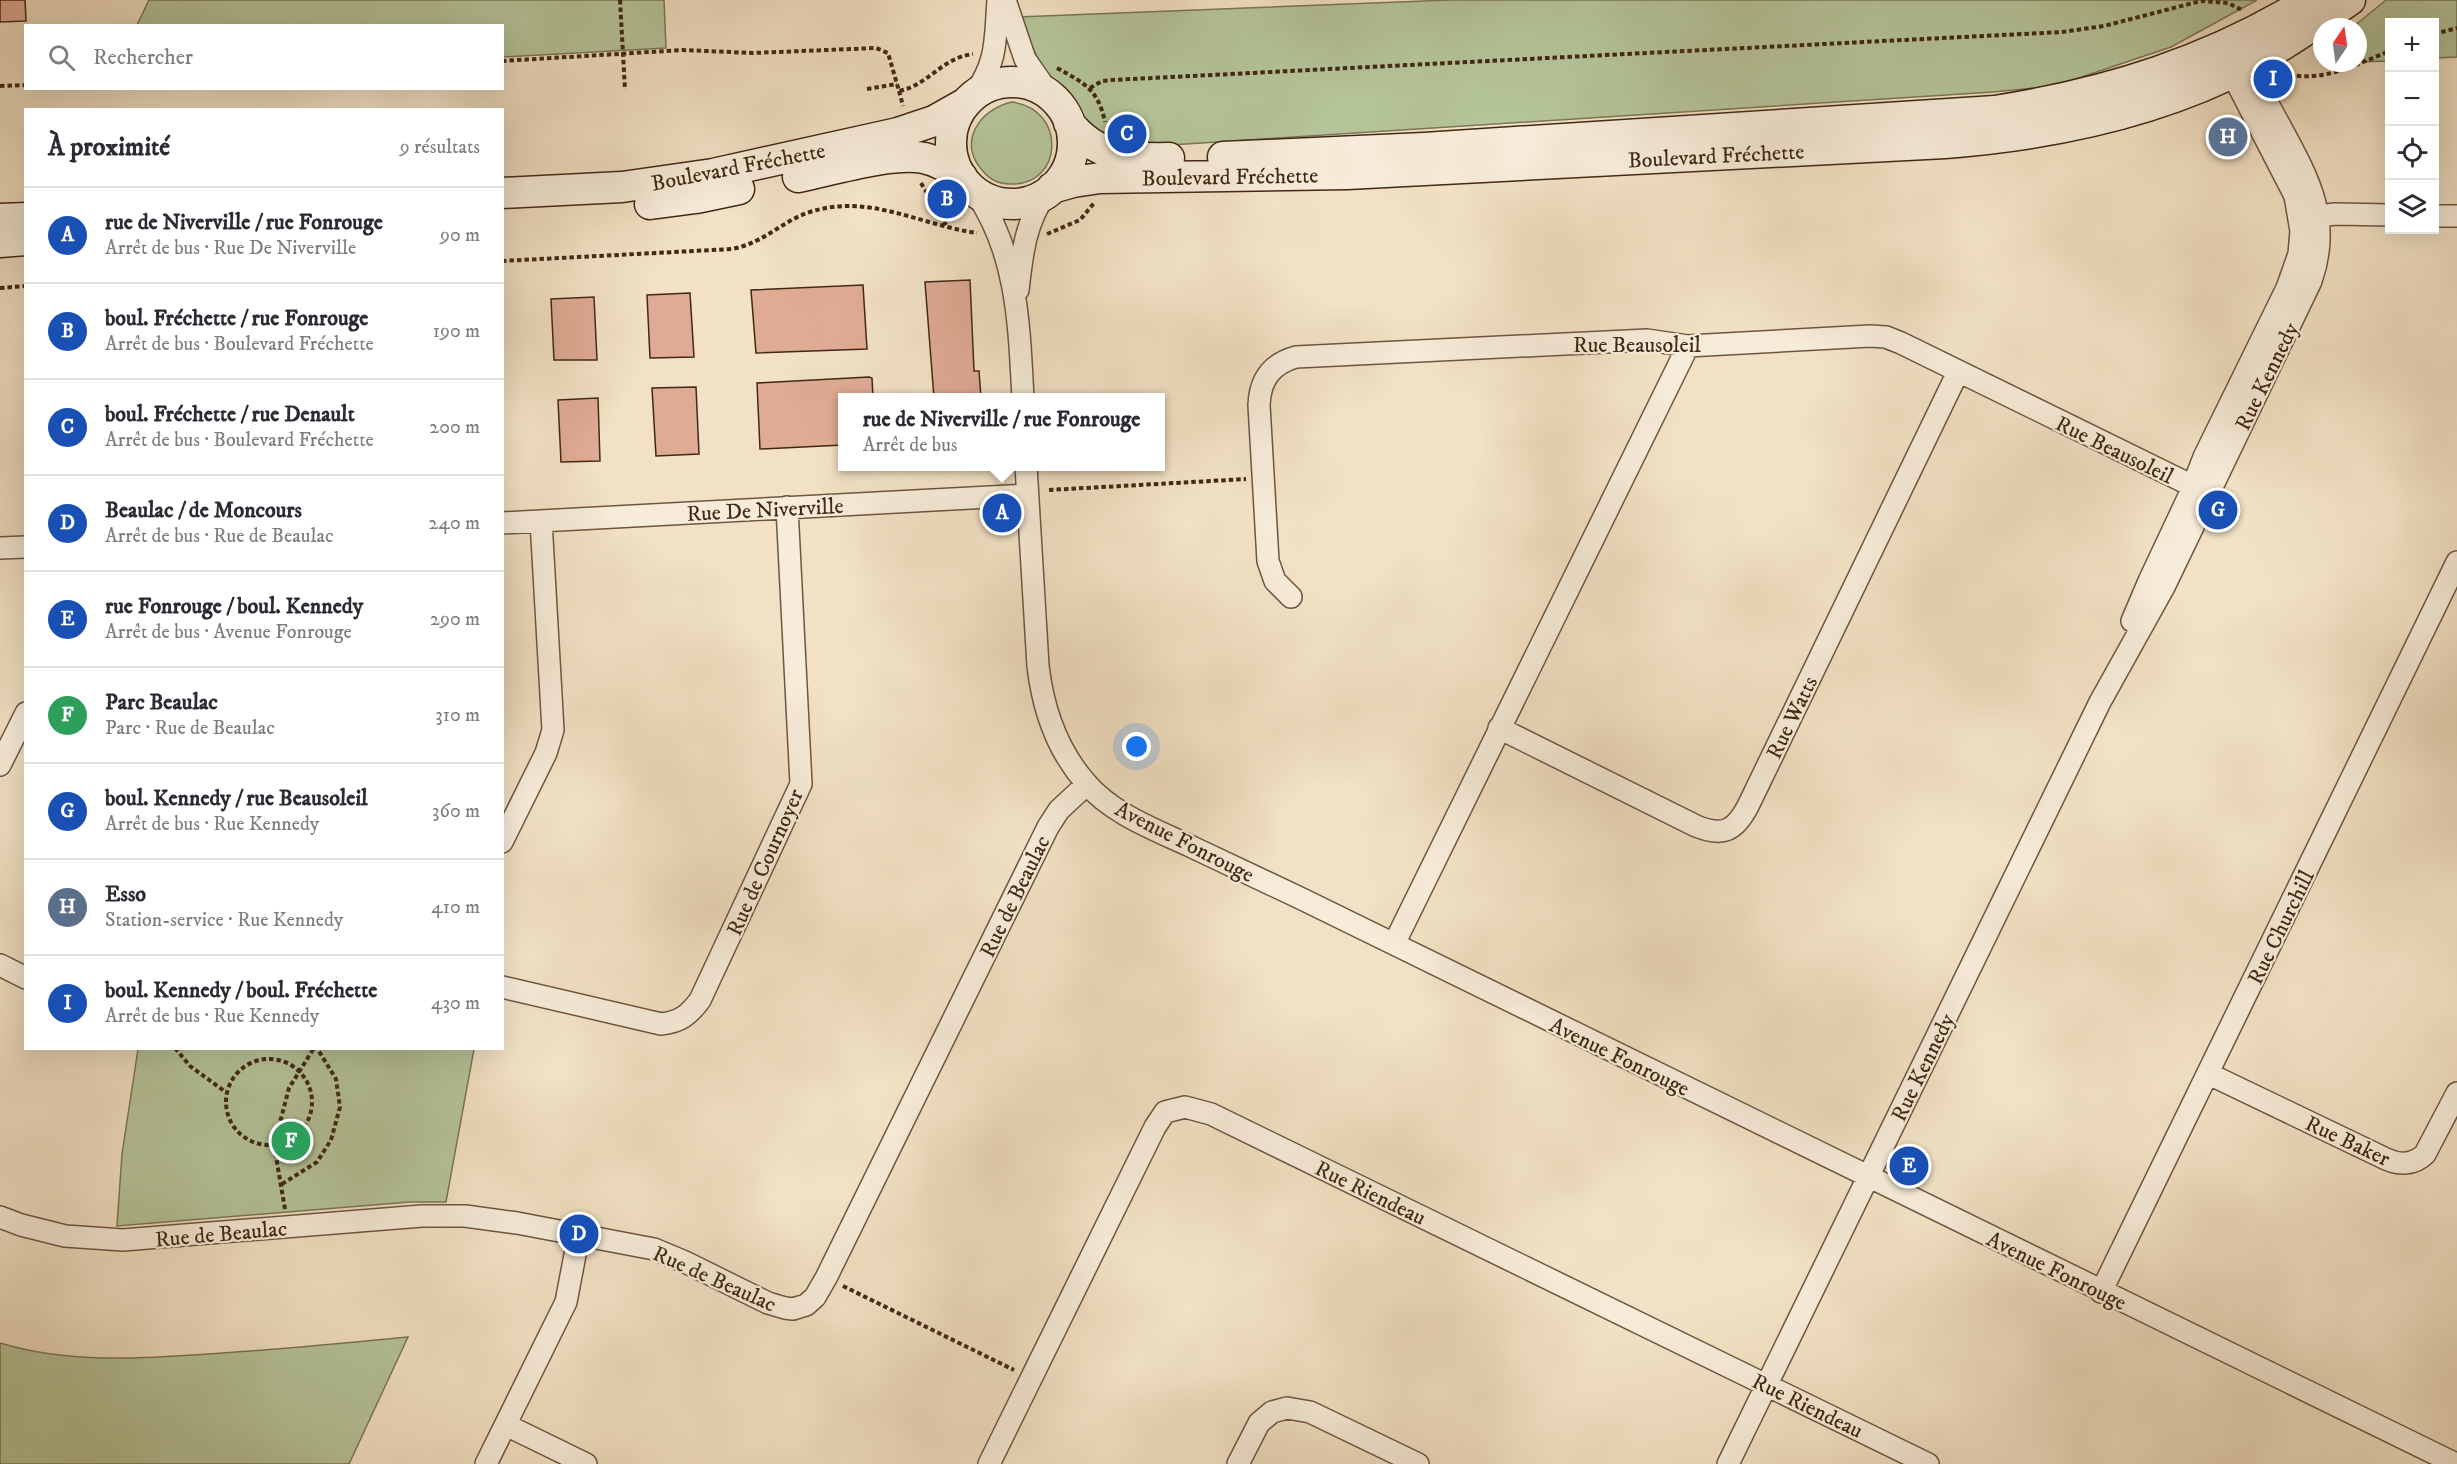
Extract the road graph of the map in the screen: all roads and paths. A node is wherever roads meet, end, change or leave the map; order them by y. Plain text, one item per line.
1 (620, 0) edge
2 (998, 0) edge
3 (1005, 0) edge
4 (2310, 0) edge
5 (2350, 0) edge
6 (2457, 28) edge
7 (2439, 33) edge
8 (2243, 52) junction
9 (2385, 53) edge
10 (623, 54) junction
11 (978, 54) dead end
12 (504, 61) edge
13 (1054, 66) dead end
14 (897, 84) junction
15 (24, 85) edge
16 (0, 86) edge
17 (1090, 88) junction
18 (867, 89) dead end
19 (625, 90) dead end
20 (1050, 95) junction
21 (969, 99) junction
22 (1069, 123) junction
23 (1105, 124) dead end
24 (919, 178) dead end
25 (969, 185) junction
26 (1049, 191) junction
27 (504, 193) edge
28 (1096, 200) dead end
29 (504, 214) edge
30 (2385, 215) edge
31 (2439, 216) edge
32 (2457, 216) edge
33 (2309, 217) junction
34 (24, 218) edge
35 (0, 219) edge
36 (947, 226) junction
37 (981, 234) dead end
38 (1042, 235) dead end
39 (24, 240) edge
40 (0, 242) edge
41 (504, 261) edge
42 (24, 286) edge
43 (0, 288) edge
44 (1017, 303) junction
45 (1688, 346) junction
46 (1958, 372) junction
47 (1023, 393) edge
48 (1026, 471) edge
49 (1248, 479) dead end
50 (1049, 490) dead end
51 (2201, 490) junction
52 (1027, 495) junction
53 (787, 507) junction
54 (541, 520) junction
55 (504, 523) edge
56 (24, 547) edge
57 (0, 548) edge
58 (2457, 562) edge
59 (1291, 597) dead end
60 (24, 717) edge
61 (1499, 728) junction
62 (0, 765) edge
63 (1087, 784) junction
64 (504, 838) edge
65 (1394, 944) junction
66 (0, 965) edge
67 (24, 977) edge
68 (504, 987) edge
69 (177, 1050) edge
70 (315, 1050) edge
71 (317, 1050) edge
72 (300, 1071) junction
73 (2209, 1074) junction
74 (227, 1093) junction
75 (2457, 1093) edge
76 (274, 1145) junction
77 (1869, 1178) junction
78 (282, 1184) junction
79 (0, 1217) edge
80 (287, 1227) junction
81 (579, 1234) junction
82 (826, 1278) junction
83 (2101, 1292) junction
84 (1031, 1378) junction
85 (1767, 1385) junction
86 (506, 1425) junction
87 (486, 1464) edge
88 (586, 1464) edge
89 (989, 1464) edge
90 (1238, 1464) edge
91 (1418, 1464) edge
92 (1728, 1464) edge
93 (1929, 1464) edge
94 (2456, 1464) edge

1 - 10 path
2 - 21 street
3 - 20 street
4 - 8 main road, Boulevard Fréchette
5 - 8 main road, Boulevard Fréchette
6 - 7 path
8 - 9 path
8 - 17 path
8 - 22 main road, Boulevard Fréchette
8 - 26 main road, Boulevard Fréchette
8 - 33 street, Rue Kennedy
10 - 12 path
10 - 14 path
10 - 19 path
11 - 14 path
13 - 17 path
14 - 18 path
15 - 16 path
17 - 23 path
20 - 21 main road
20 - 22 main road
21 - 25 main road
21 - 27 main road, Boulevard Fréchette
22 - 26 main road
24 - 36 path
25 - 26 main road
25 - 29 main road, Boulevard Fréchette
25 - 44 street
26 - 44 street
28 - 38 path
30 - 33 street
31 - 32 street
33 - 51 street, Rue Kennedy
34 - 35 main road
36 - 37 path
36 - 41 path
39 - 40 main road
42 - 43 path
44 - 47 street
45 - 46 street, Rue Beausoleil
45 - 59 street, Rue Beausoleil
45 - 61 street
46 - 51 street, Rue Beausoleil
46 - 61 street, Rue Watts
48 - 52 street, Avenue Fonrouge
49 - 50 path
51 - 77 street, Rue Kennedy
52 - 53 street, Rue De Niverville
52 - 63 street, Avenue Fonrouge
53 - 54 street, Rue De Niverville
53 - 68 street, Rue de Cournoyer
54 - 55 street, Rue De Niverville
54 - 64 street
56 - 57 street
58 - 73 street, Rue Churchill
60 - 62 street
61 - 65 street
63 - 65 street, Avenue Fonrouge
63 - 82 street, Rue de Beaulac
65 - 77 street, Avenue Fonrouge
66 - 67 street
69 - 74 path
70 - 72 path
71 - 78 path
72 - 74 path
72 - 76 path
72 - 76 path
73 - 75 street, Rue Baker
73 - 83 street, Rue Churchill
74 - 76 path
76 - 78 path
77 - 83 street, Avenue Fonrouge
77 - 85 street, Rue Kennedy
78 - 80 path
79 - 80 street, Rue de Beaulac
80 - 81 street, Rue de Beaulac
81 - 82 street, Rue de Beaulac
81 - 86 street
82 - 84 path
83 - 94 street, Avenue Fonrouge
84 - 85 street, Rue Riendeau
84 - 89 street, Rue Riendeau
85 - 92 street, Rue Kennedy
85 - 93 street, Rue Riendeau
86 - 87 street
86 - 88 street
90 - 91 street

